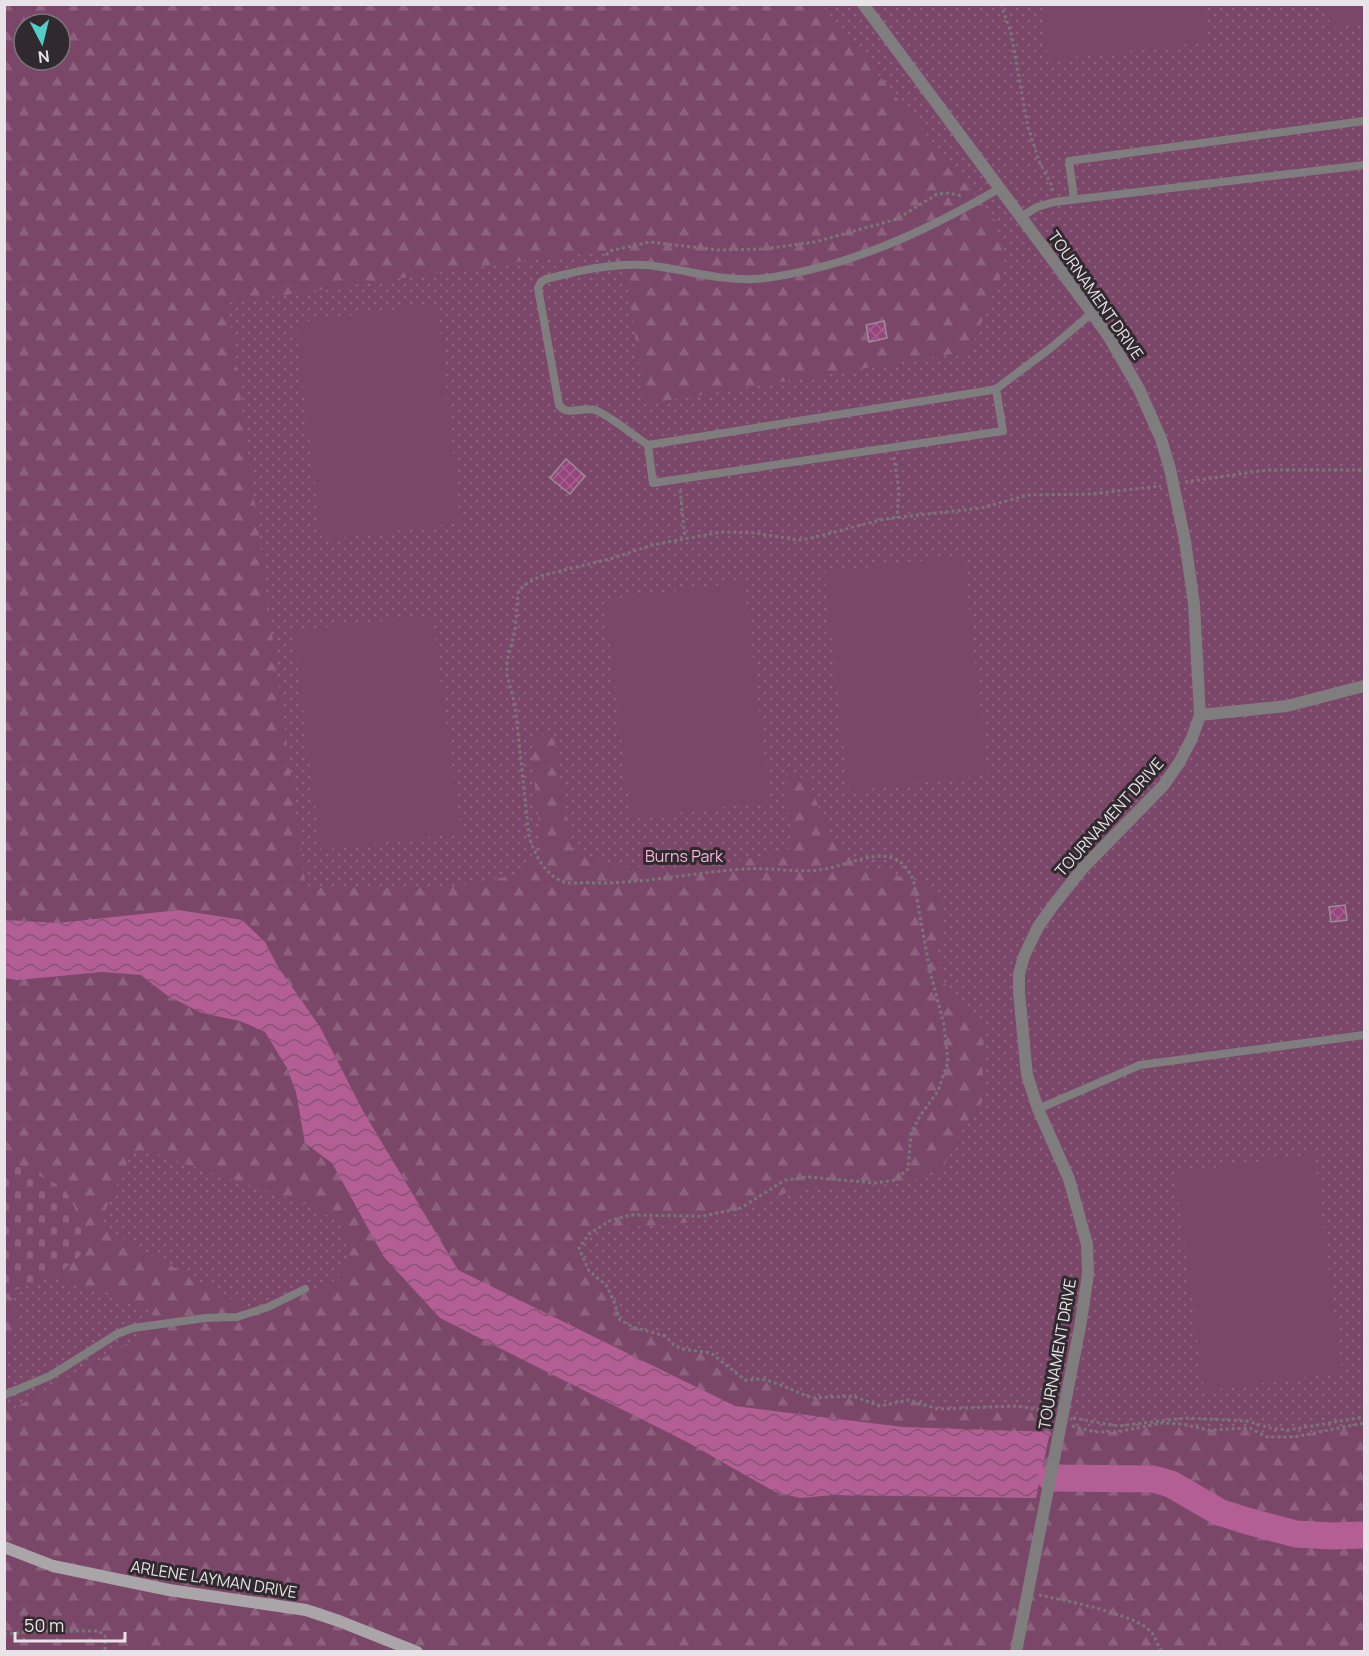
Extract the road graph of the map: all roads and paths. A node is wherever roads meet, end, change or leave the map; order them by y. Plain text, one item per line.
1 (862, 4) edge
2 (1001, 4) edge
3 (1365, 121) edge
4 (1365, 165) edge
5 (1000, 188) junction
6 (1074, 199) junction
7 (979, 200) junction
8 (1054, 202) junction
9 (1021, 217) junction
10 (590, 269) junction
11 (1092, 313) junction
12 (996, 389) junction
13 (648, 446) junction
14 (893, 447) junction
15 (1365, 470) edge
16 (679, 479) junction
17 (1173, 484) junction
18 (897, 518) junction
19 (685, 538) junction
20 (1365, 686) edge
21 (1200, 715) junction
22 (1365, 1035) edge
23 (1038, 1109) junction
24 (305, 1289) dead end
25 (4, 1395) edge
26 (1365, 1417) edge
27 (1062, 1423) junction
28 (1365, 1423) edge
29 (4, 1547) edge
30 (1028, 1594) junction
31 (4, 1634) edge
32 (105, 1652) edge
33 (417, 1652) edge
34 (1016, 1652) edge
35 (1162, 1652) edge

1 - 5 street, TOURNAMENT DRIVE
2 - 8 path
3 - 6 lane
4 - 6 lane
5 - 7 lane
5 - 9 street, TOURNAMENT DRIVE
6 - 8 lane
7 - 10 lane
7 - 10 path
8 - 9 lane
9 - 11 street, TOURNAMENT DRIVE
10 - 13 lane
11 - 12 lane
11 - 17 street, TOURNAMENT DRIVE
12 - 13 lane
12 - 14 lane
13 - 16 lane
14 - 16 lane
14 - 18 path
15 - 17 path
16 - 19 path
17 - 18 path
17 - 21 street, TOURNAMENT DRIVE
18 - 19 path
19 - 27 path
20 - 21 street
21 - 23 street, TOURNAMENT DRIVE
22 - 23 lane
23 - 27 street, TOURNAMENT DRIVE
24 - 25 lane
26 - 27 path
27 - 28 path
27 - 30 street, TOURNAMENT DRIVE
29 - 33 street, ARLENE LAYMAN DRIVE
30 - 34 street, TOURNAMENT DRIVE
30 - 35 path
31 - 32 path

